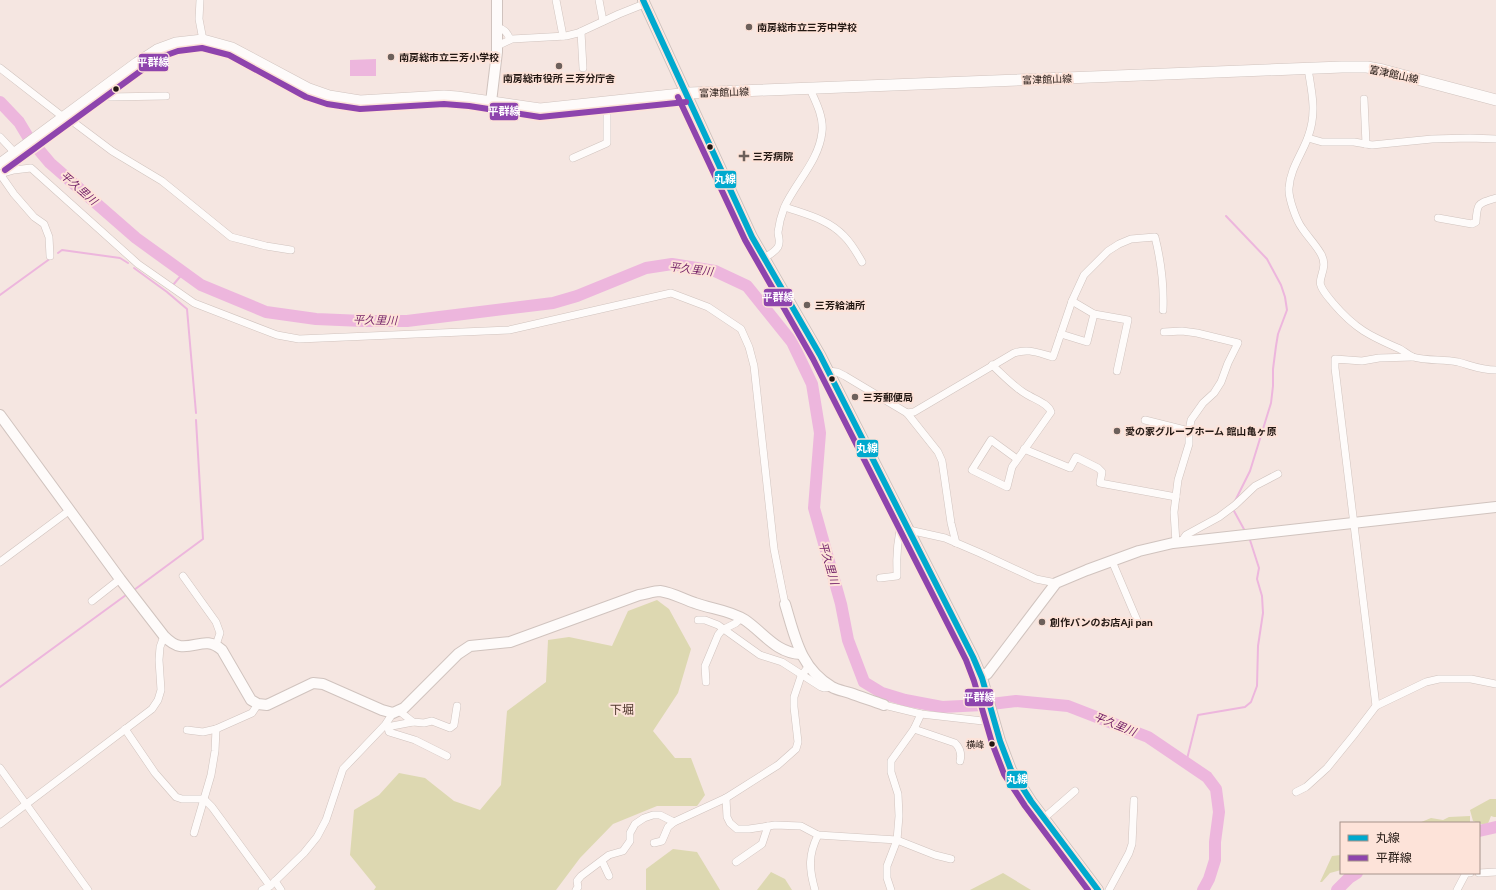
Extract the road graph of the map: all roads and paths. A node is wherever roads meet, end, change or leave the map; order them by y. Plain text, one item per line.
1 (200, 0) edge
2 (497, 0) edge
3 (556, 0) edge
4 (599, 0) edge
5 (643, 2) edge
6 (603, 22) junction
7 (497, 26) junction
8 (580, 32) junction
9 (563, 36) junction
10 (510, 39) junction
11 (203, 40) junction
12 (497, 46) junction
13 (0, 68) edge
14 (583, 68) dead end
15 (1308, 69) junction
16 (810, 89) junction
17 (95, 94) junction
18 (685, 94) junction
19 (166, 96) dead end
20 (1364, 99) dead end
21 (1496, 100) edge
22 (491, 102) junction
23 (605, 103) junction
24 (63, 117) junction
25 (0, 137) edge
26 (1308, 138) junction
27 (1496, 139) edge
28 (1366, 144) junction
29 (18, 152) junction
30 (573, 158) dead end
31 (0, 164) edge
32 (0, 174) edge
33 (1496, 198) edge
34 (784, 207) junction
35 (1438, 218) dead end
36 (291, 250) dead end
37 (50, 256) dead end
38 (764, 258) junction
39 (862, 262) dead end
40 (1072, 301) junction
41 (1163, 310) dead end
42 (1094, 314) junction
43 (1164, 332) dead end
44 (1060, 334) junction
45 (1412, 357) junction
46 (992, 365) junction
47 (1496, 370) edge
48 (827, 371) junction
49 (1117, 371) dead end
50 (907, 413) junction
51 (0, 415) edge
52 (1145, 420) dead end
53 (1189, 431) junction
54 (1024, 449) junction
55 (1017, 459) junction
56 (1278, 474) dead end
57 (1176, 497) junction
58 (1496, 507) edge
59 (70, 510) junction
60 (903, 519) junction
61 (1353, 524) junction
62 (909, 530) junction
63 (1179, 542) junction
64 (956, 543) junction
65 (0, 562) edge
66 (1112, 562) junction
67 (183, 576) dead end
68 (880, 578) dead end
69 (120, 579) junction
70 (1056, 583) junction
71 (92, 601) dead end
72 (785, 604) joint
73 (741, 618) junction
74 (698, 620) dead end
75 (1137, 620) dead end
76 (722, 630) junction
77 (164, 636) junction
78 (216, 645) junction
79 (801, 654) junction
80 (809, 666) junction
81 (802, 675) junction
82 (981, 676) junction
83 (706, 682) dead end
84 (1496, 684) edge
85 (833, 687) junction
86 (258, 704) junction
87 (884, 705) joint
88 (457, 706) dead end
89 (1376, 706) junction
90 (396, 711) junction
91 (921, 714) junction
92 (994, 721) junction
93 (413, 722) junction
94 (125, 729) junction
95 (216, 729) junction
96 (914, 729) junction
97 (187, 730) dead end
98 (447, 756) dead end
99 (960, 760) dead end
100 (0, 768) edge
101 (1075, 791) dead end
102 (1296, 792) dead end
103 (726, 798) junction
104 (204, 799) junction
105 (1134, 800) dead end
106 (27, 804) junction
107 (1044, 818) junction
108 (674, 822) junction
109 (0, 824) edge
110 (768, 826) junction
111 (194, 833) dead end
112 (818, 835) junction
113 (897, 840) junction
114 (654, 843) dead end
115 (950, 859) dead end
116 (602, 861) junction
117 (736, 862) dead end
118 (1496, 872) edge
119 (1480, 873) edge
120 (1465, 874) edge
121 (609, 876) dead end
122 (272, 883) junction
123 (88, 890) edge
124 (262, 890) edge
125 (281, 890) edge
126 (576, 890) edge
127 (815, 890) edge
128 (891, 890) edge
129 (1098, 890) edge
130 (1109, 890) edge
131 (1457, 890) edge

1 - 11 street
2 - 7 street
3 - 9 street
4 - 6 street
5 - 6 street
5 - 18 street
6 - 8 street
7 - 10 street
7 - 12 street
8 - 9 street
8 - 14 street
9 - 10 street
10 - 12 street
11 - 17 main road, 富津館山線
11 - 22 main road, 富津館山線
12 - 22 street
13 - 24 street
15 - 16 main road, 富津館山線
15 - 21 main road, 富津館山線
15 - 26 street
16 - 18 main road, 富津館山線
16 - 34 street
17 - 19 street
17 - 24 main road, 富津館山線
18 - 23 main road, 富津館山線
18 - 38 street
20 - 28 street
22 - 23 main road, 富津館山線
23 - 30 street
24 - 29 main road, 富津館山線
24 - 36 street
25 - 29 street
26 - 28 street
26 - 45 street
27 - 28 street
29 - 31 main road, 富津館山線
32 - 37 street
32 - 72 street
33 - 35 street
34 - 38 street
34 - 39 street
38 - 48 street
40 - 41 street
40 - 42 street
40 - 44 street
42 - 44 street
42 - 49 street
43 - 53 street
44 - 46 street
45 - 47 street
45 - 61 street
46 - 50 street
46 - 54 street
48 - 50 street
48 - 60 street
50 - 64 street
51 - 59 street
52 - 53 street
53 - 57 street
54 - 55 street
54 - 57 street
55 - 55 street
56 - 63 street
57 - 63 street
58 - 61 street
59 - 65 street
59 - 69 street
60 - 62 street
60 - 68 street
61 - 63 street
61 - 89 street
62 - 64 street
62 - 82 street
63 - 66 street
64 - 70 street
66 - 70 street
66 - 75 street
67 - 78 street
69 - 71 street
69 - 77 street
70 - 82 street
72 - 79 street
73 - 76 street
73 - 79 street
73 - 90 street
74 - 76 street
76 - 81 street
76 - 83 street
77 - 78 street
77 - 94 street
78 - 86 street
79 - 80 street
80 - 81 street
80 - 85 street
81 - 85 street
81 - 103 street
82 - 92 street
84 - 89 street
85 - 87 street
86 - 90 street
86 - 95 street
87 - 91 street
88 - 93 street
89 - 102 street
90 - 93 street
90 - 122 street
91 - 92 street
91 - 96 street
92 - 107 street
93 - 98 street
94 - 104 street
94 - 106 street
95 - 97 street
95 - 104 street
96 - 99 street
96 - 113 street
100 - 106 street
101 - 107 street
103 - 108 street
103 - 110 street
104 - 111 street
104 - 122 street
105 - 130 street
106 - 109 street
106 - 123 street
107 - 129 street
108 - 114 street
108 - 116 street
110 - 112 street
110 - 117 street
112 - 113 street
112 - 127 street
113 - 115 street
113 - 128 street
116 - 121 street
116 - 126 street
118 - 119 street
120 - 131 street
122 - 124 street
122 - 125 street

